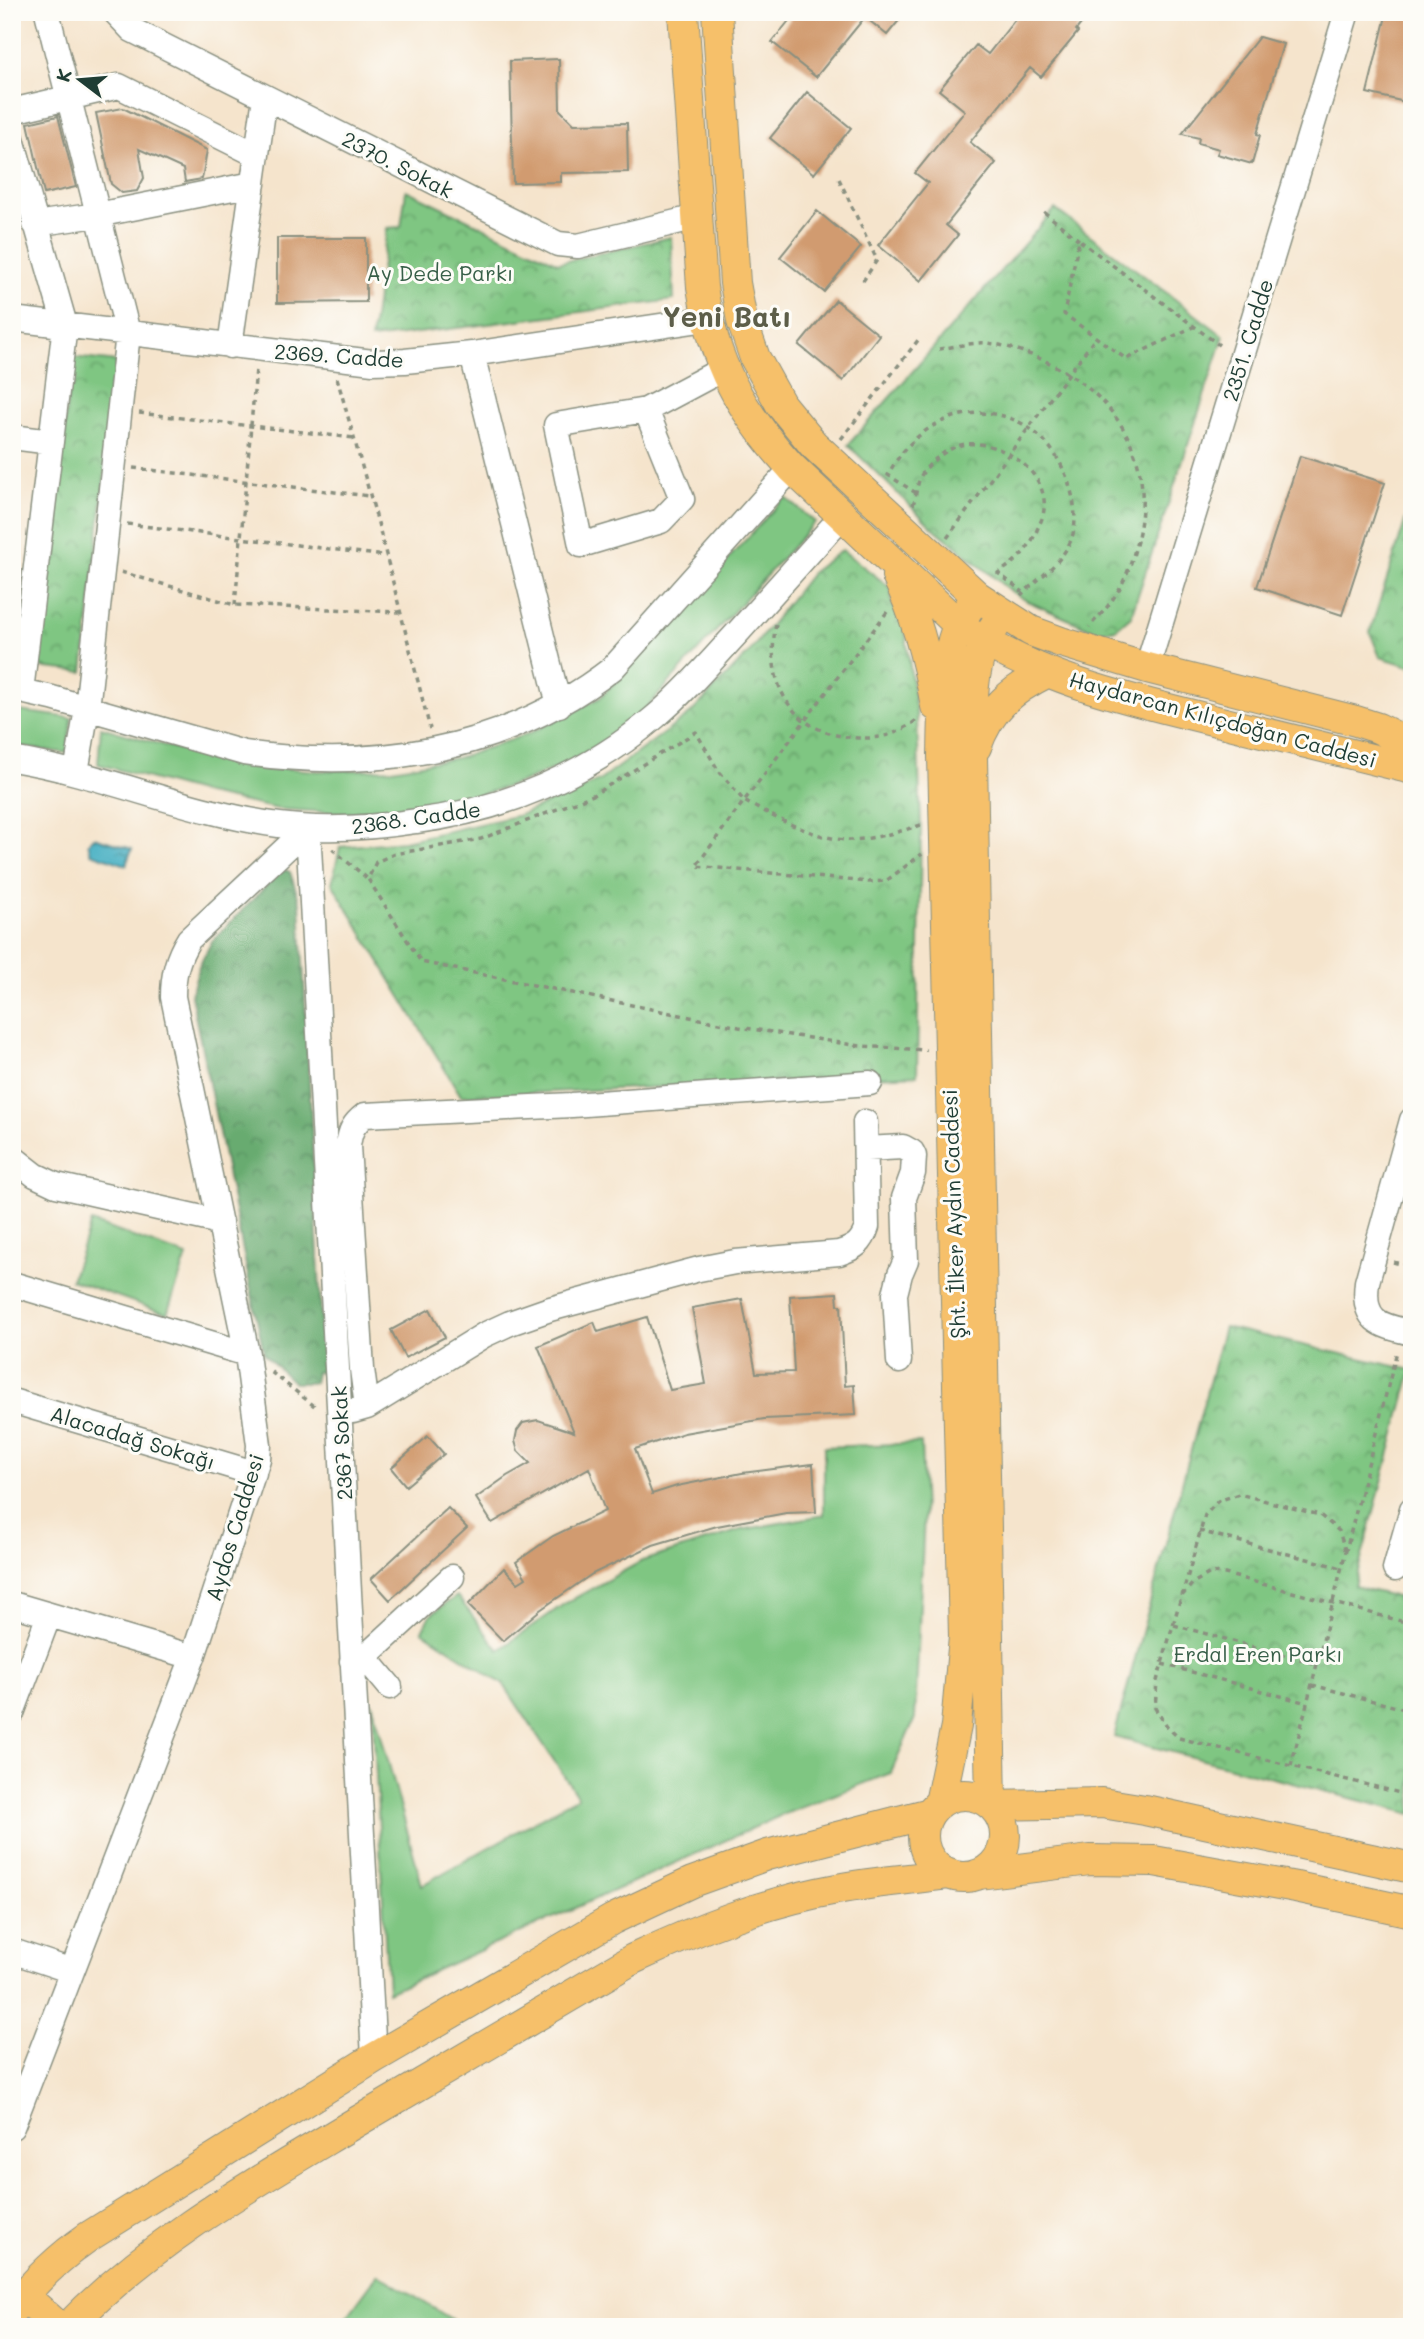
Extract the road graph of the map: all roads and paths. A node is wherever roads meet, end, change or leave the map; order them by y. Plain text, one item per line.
1 (47, 12) edge
2 (115, 12) edge
3 (683, 12) edge
4 (716, 12) edge
5 (1347, 12) edge
6 (265, 97) junction
7 (68, 98) junction
8 (12, 111) edge
9 (12, 139) edge
10 (257, 155) junction
11 (839, 179) dead end
12 (253, 184) junction
13 (1044, 212) dead end
14 (97, 215) junction
15 (697, 217) junction
16 (35, 224) junction
17 (1079, 240) junction
18 (863, 281) dead end
19 (12, 319) edge
20 (707, 319) junction
21 (65, 325) junction
22 (1195, 327) junction
23 (128, 333) junction
24 (1096, 337) junction
25 (919, 339) dead end
26 (1220, 345) dead end
27 (230, 346) junction
28 (257, 349) junction
29 (939, 349) dead end
30 (472, 354) junction
31 (331, 358) junction
32 (723, 369) junction
33 (1069, 374) junction
34 (646, 410) junction
35 (119, 411) junction
36 (251, 426) junction
37 (1029, 428) junction
38 (12, 437) edge
39 (354, 438) junction
40 (51, 442) junction
41 (1009, 454) junction
42 (827, 457) junction
43 (114, 466) junction
44 (792, 468) junction
45 (246, 482) junction
46 (916, 493) junction
47 (370, 496) junction
48 (913, 505) dead end
49 (842, 516) junction
50 (108, 522) junction
51 (241, 538) junction
52 (942, 545) dead end
53 (386, 556) junction
54 (889, 560) junction
55 (103, 567) junction
56 (23, 572) edge
57 (1024, 592) junction
58 (977, 596) junction
59 (235, 605) junction
60 (892, 605) dead end
61 (1011, 606) junction
62 (400, 612) junction
63 (776, 622) dead end
64 (958, 625) junction
65 (1088, 628) dead end
66 (985, 643) junction
67 (1147, 668) junction
68 (1048, 672) junction
69 (17, 680) edge
70 (1138, 702) junction
71 (559, 705) junction
72 (88, 709) junction
73 (922, 715) dead end
74 (805, 721) junction
75 (1411, 749) edge
76 (435, 751) junction
77 (943, 756) junction
78 (972, 757) junction
79 (12, 759) edge
80 (76, 772) junction
81 (744, 801) junction
82 (926, 824) dead end
83 (307, 828) junction
84 (926, 851) dead end
85 (368, 879) junction
86 (926, 1049) dead end
87 (870, 1083) dead end
88 (1412, 1120) edge
89 (865, 1122) dead end
90 (866, 1149) junction
91 (12, 1157) edge
92 (219, 1222) junction
93 (12, 1284) edge
94 (1407, 1332) edge
95 (247, 1354) junction
96 (971, 1354) junction
97 (899, 1361) dead end
98 (12, 1401) edge
99 (367, 1407) junction
100 (339, 1420) junction
101 (254, 1473) junction
102 (1412, 1509) edge
103 (1199, 1531) junction
104 (1345, 1552) junction
105 (1342, 1568) junction
106 (1395, 1569) dead end
107 (452, 1577) dead end
108 (1181, 1597) junction
109 (1332, 1603) junction
110 (12, 1604) edge
111 (49, 1615) junction
112 (1412, 1624) edge
113 (1173, 1625) junction
114 (193, 1657) junction
115 (359, 1659) junction
116 (1162, 1664) junction
117 (1317, 1664) junction
118 (1311, 1685) junction
119 (390, 1687) dead end
120 (1307, 1703) junction
121 (1412, 1711) edge
122 (12, 1713) edge
123 (1291, 1766) junction
124 (1412, 1796) edge
125 (991, 1805) junction
126 (935, 1808) junction
127 (1412, 1868) edge
128 (949, 1874) junction
129 (979, 1874) junction
130 (1412, 1912) edge
131 (12, 1951) edge
132 (72, 1971) junction
133 (373, 2058) junction
134 (12, 2127) edge
135 (16, 2299) edge
136 (59, 2327) edge
137 (68, 2327) edge

1 - 7 street
2 - 6 street, 2370. Sokak
3 - 15 main road, Haydarcan Kılıçdoğan Caddesi
4 - 42 main road, Haydarcan Kılıçdoğan Caddesi
5 - 67 street, 2351. Cadde
6 - 10 street
6 - 15 street, 2370. Sokak
7 - 8 street
7 - 10 street
7 - 14 street
9 - 16 street
10 - 12 street
11 - 18 path
12 - 14 street
12 - 27 street
13 - 17 path
14 - 16 street
14 - 23 street
15 - 20 main road, Haydarcan Kılıçdoğan Caddesi
16 - 21 street
17 - 22 path
17 - 24 path
19 - 21 street, 2369. Cadde
20 - 30 street, 2369. Cadde
20 - 32 main road, Haydarcan Kılıçdoğan Caddesi
21 - 23 street, 2369. Cadde
21 - 40 street
22 - 24 path
22 - 26 path
23 - 27 street, 2369. Cadde
23 - 35 street
24 - 33 path
25 - 42 path
27 - 28 street, 2369. Cadde
28 - 31 street, 2369. Cadde
28 - 36 path
29 - 33 path
30 - 31 street, 2369. Cadde
30 - 71 street
31 - 39 path
32 - 34 street
32 - 44 main road, Haydarcan Kılıçdoğan Caddesi
33 - 37 path
33 - 65 path
34 - 34 street
35 - 36 path
35 - 43 street
36 - 39 path
36 - 45 path
37 - 41 path
37 - 46 path
37 - 57 path
38 - 40 street
39 - 47 path
40 - 56 street
41 - 46 path
41 - 52 path
41 - 57 path
42 - 58 main road, Haydarcan Kılıçdoğan Caddesi
43 - 45 path
43 - 50 street
44 - 49 main road, Haydarcan Kılıçdoğan Caddesi
44 - 71 street
45 - 47 path
45 - 51 path
46 - 48 path
47 - 53 path
49 - 54 main road, Haydarcan Kılıçdoğan Caddesi
49 - 83 street, 2368. Cadde
50 - 51 path
50 - 55 street
51 - 53 path
51 - 59 path
53 - 62 path
54 - 64 main road, Haydarcan Kılıçdoğan Caddesi
54 - 77 main road
55 - 59 path
55 - 72 street
56 - 69 street
57 - 61 path
58 - 61 main road, Haydarcan Kılıçdoğan Caddesi
58 - 64 main road
59 - 62 path
60 - 74 path
61 - 66 main road, Şht. İlker Aydın Caddesi
61 - 67 main road, Haydarcan Kılıçdoğan Caddesi
62 - 76 path
63 - 74 path
64 - 66 main road, Haydarcan Kılıçdoğan Caddesi
64 - 77 main road, Şht. İlker Aydın Caddesi
66 - 68 main road, Haydarcan Kılıçdoğan Caddesi
66 - 78 main road, Şht. İlker Aydın Caddesi
67 - 70 main road
67 - 75 main road, Haydarcan Kılıçdoğan Caddesi
68 - 70 main road, Haydarcan Kılıçdoğan Caddesi
68 - 78 main road
69 - 72 street
70 - 75 main road, Haydarcan Kılıçdoğan Caddesi
71 - 76 street
72 - 76 street
72 - 80 street
73 - 74 path
74 - 81 path
77 - 96 main road, Şht. İlker Aydın Caddesi
78 - 96 main road, Şht. İlker Aydın Caddesi
79 - 80 street, 2368. Cadde
80 - 83 street, 2368. Cadde
81 - 82 path
81 - 84 path
81 - 85 path
83 - 85 path
83 - 92 street, Aydos Caddesi
83 - 100 street, 2367 Sokak
85 - 86 path
87 - 99 street
88 - 94 street
89 - 90 street
90 - 97 street
90 - 99 street
91 - 92 street
92 - 95 street, Aydos Caddesi
93 - 95 street
94 - 104 path
95 - 100 path
95 - 101 street, Aydos Caddesi
96 - 125 main road, Şht. İlker Aydın Caddesi
96 - 126 main road, Şht. İlker Aydın Caddesi
98 - 101 street, Alacadağ Sokağı
99 - 100 street
100 - 115 street, 2367 Sokak
101 - 114 street, Aydos Caddesi
102 - 106 street
103 - 104 path
103 - 105 path
103 - 108 path
104 - 105 path
105 - 109 path
107 - 115 street
108 - 109 path
108 - 113 path
109 - 112 path
109 - 117 path
110 - 111 street
111 - 114 street
111 - 122 street
113 - 116 path
113 - 117 path
114 - 132 street, Aydos Caddesi
115 - 119 street
115 - 133 street, 2367 Sokak
116 - 120 path
116 - 123 path
117 - 118 path
118 - 120 path
118 - 121 path
120 - 123 path
123 - 124 path
125 - 126 main road
125 - 127 main road
125 - 129 main road
126 - 128 main road
126 - 133 main road
128 - 129 main road
128 - 137 main road
129 - 130 main road
131 - 132 street
132 - 134 street, Aydos Caddesi
133 - 135 main road
135 - 136 main road

